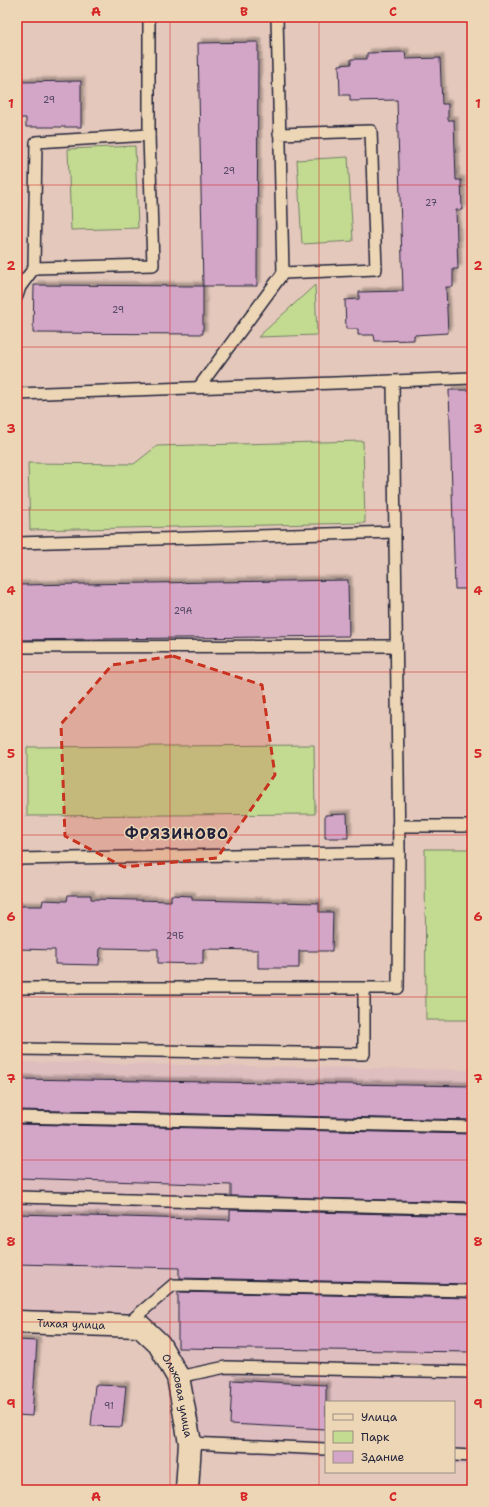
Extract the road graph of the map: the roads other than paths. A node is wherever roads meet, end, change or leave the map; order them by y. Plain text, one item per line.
1 (149, 17) edge
2 (277, 17) edge
3 (279, 134) junction
4 (149, 135) junction
5 (34, 268) junction
6 (283, 273) junction
7 (17, 296) edge
8 (472, 378) edge
9 (393, 381) junction
10 (199, 387) junction
11 (17, 394) edge
12 (395, 532) junction
13 (17, 543) edge
14 (395, 646) junction
15 (17, 647) edge
16 (398, 826) junction
17 (472, 826) edge
18 (399, 852) junction
19 (17, 859) edge
20 (17, 988) edge
21 (364, 989) junction
22 (17, 1049) edge
23 (17, 1117) edge
24 (472, 1127) edge
25 (17, 1197) edge
26 (472, 1209) edge
27 (472, 1291) edge
28 (17, 1322) edge
29 (126, 1326) junction
30 (472, 1372) edge
31 (178, 1377) junction
32 (190, 1443) junction
33 (325, 1449) edge
34 (455, 1455) edge
35 (472, 1456) edge
36 (187, 1490) edge

1 - 4 lane
2 - 3 lane
3 - 6 lane
3 - 6 lane
4 - 5 lane
4 - 5 lane
5 - 7 lane
6 - 10 lane
8 - 9 lane
9 - 10 lane
9 - 12 lane
10 - 11 lane
12 - 13 lane
12 - 14 lane
14 - 15 lane
14 - 16 lane
16 - 17 lane
16 - 18 lane
18 - 19 lane
18 - 21 lane
20 - 21 lane
21 - 22 lane
23 - 24 lane
25 - 26 lane
27 - 29 lane
28 - 29 street, Тихая улица
29 - 31 street, Ольховая улица
30 - 31 lane
31 - 32 street, Ольховая улица
32 - 33 lane
32 - 36 street, Ольховая улица
34 - 35 lane

